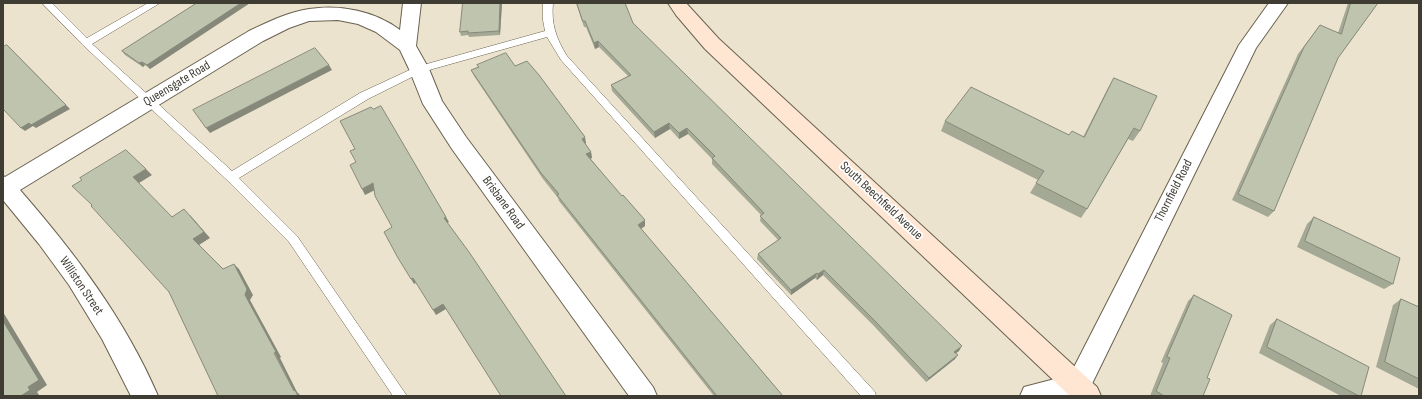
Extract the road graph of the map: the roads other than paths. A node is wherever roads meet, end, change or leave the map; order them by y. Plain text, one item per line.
1 (46, 3) edge
2 (155, 3) edge
3 (325, 3) edge
4 (412, 3) edge
5 (548, 3) edge
6 (1279, 3) edge
7 (681, 6) edge
8 (309, 15) junction
9 (362, 18) joint
10 (549, 33) junction
11 (86, 42) junction
12 (407, 46) junction
13 (419, 69) junction
14 (150, 101) junction
15 (231, 177) junction
16 (4, 187) edge
17 (1080, 392) edge
18 (145, 396) edge
19 (401, 396) edge
20 (644, 396) edge
21 (870, 396) edge
22 (1033, 396) edge

1 - 11 lane
2 - 11 lane
3 - 8 street
4 - 12 street
5 - 10 lane
6 - 17 street, Thornfield Road
7 - 17 street, South Beechfield Avenue
8 - 9 street, Queensgate Road
8 - 14 street, Queensgate Road
9 - 12 street, Brisbane Road
10 - 13 lane
10 - 21 lane
11 - 14 lane
12 - 13 street, Brisbane Road
13 - 15 lane
13 - 20 street, Brisbane Road
14 - 15 lane
14 - 16 street, Queensgate Road
15 - 19 lane
16 - 18 street, Williston Street
17 - 22 street

